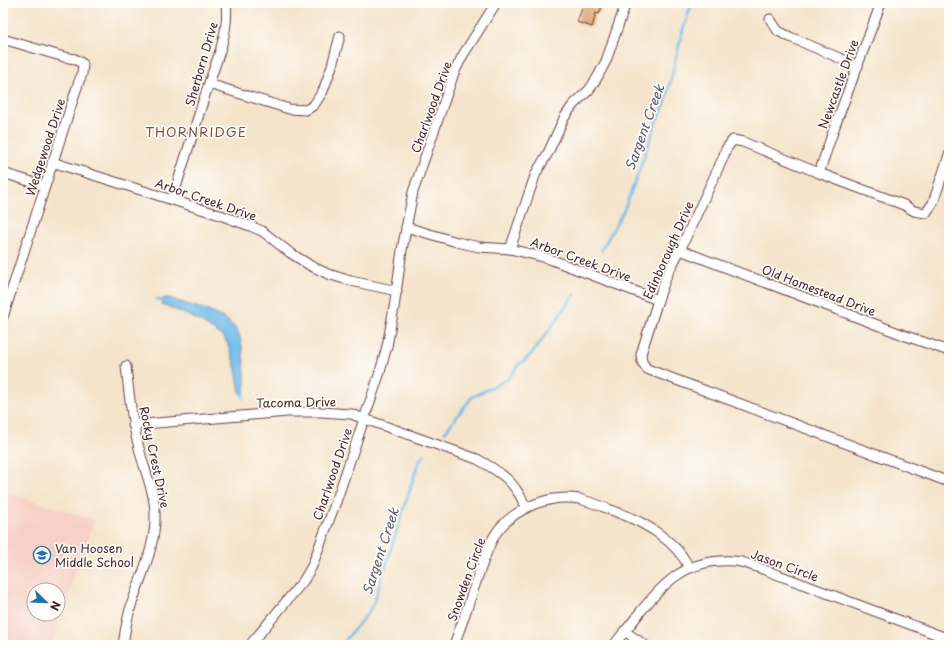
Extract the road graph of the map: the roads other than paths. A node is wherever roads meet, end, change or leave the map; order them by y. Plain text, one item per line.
1 (226, 3) edge
2 (496, 3) edge
3 (626, 3) edge
4 (881, 3) edge
5 (770, 19) dead end
6 (340, 36) dead end
7 (3, 39) edge
8 (858, 66) junction
9 (209, 84) junction
10 (949, 155) edge
11 (52, 162) junction
12 (819, 173) junction
13 (3, 174) edge
14 (45, 186) junction
15 (172, 200) junction
16 (406, 227) junction
17 (510, 249) junction
18 (680, 250) junction
19 (397, 291) junction
20 (658, 300) junction
21 (3, 315) edge
22 (949, 351) edge
23 (126, 366) dead end
24 (364, 418) junction
25 (133, 425) junction
26 (949, 482) edge
27 (526, 508) junction
28 (689, 568) junction
29 (624, 631) junction
30 (949, 639) edge
31 (124, 645) edge
32 (250, 645) edge
33 (454, 645) edge
34 (614, 645) edge
35 (645, 645) edge

1 - 9 street, Sherborn Drive
2 - 16 street, Charlwood Drive
3 - 17 street
4 - 8 street, Newcastle Drive
5 - 8 street
6 - 9 street
7 - 11 street, Wedgewood Drive
8 - 12 street, Newcastle Drive
9 - 15 street, Sherborn Drive
10 - 12 street, Edinborough Drive
11 - 14 street, Wedgewood Drive
11 - 15 street, Arbor Creek Drive
12 - 18 street, Edinborough Drive
13 - 14 street
14 - 21 street, Wedgewood Drive
15 - 19 street, Arbor Creek Drive
16 - 17 street, Arbor Creek Drive
16 - 19 street
17 - 20 street, Arbor Creek Drive
18 - 20 street, Edinborough Drive
18 - 22 street, Old Homestead Drive
19 - 24 street, Charlwood Drive
20 - 26 street, Edinborough Drive
23 - 25 street, Rocky Crest Drive
24 - 25 street, Tacoma Drive
24 - 27 street, Tacoma Drive
24 - 32 street, Charlwood Drive
25 - 31 street, Rocky Crest Drive
27 - 28 street, Snowden Circle
27 - 33 street, Snowden Circle
28 - 29 street, Jason Circle
28 - 30 street, Jason Circle
29 - 34 street, Jason Circle
29 - 35 street

